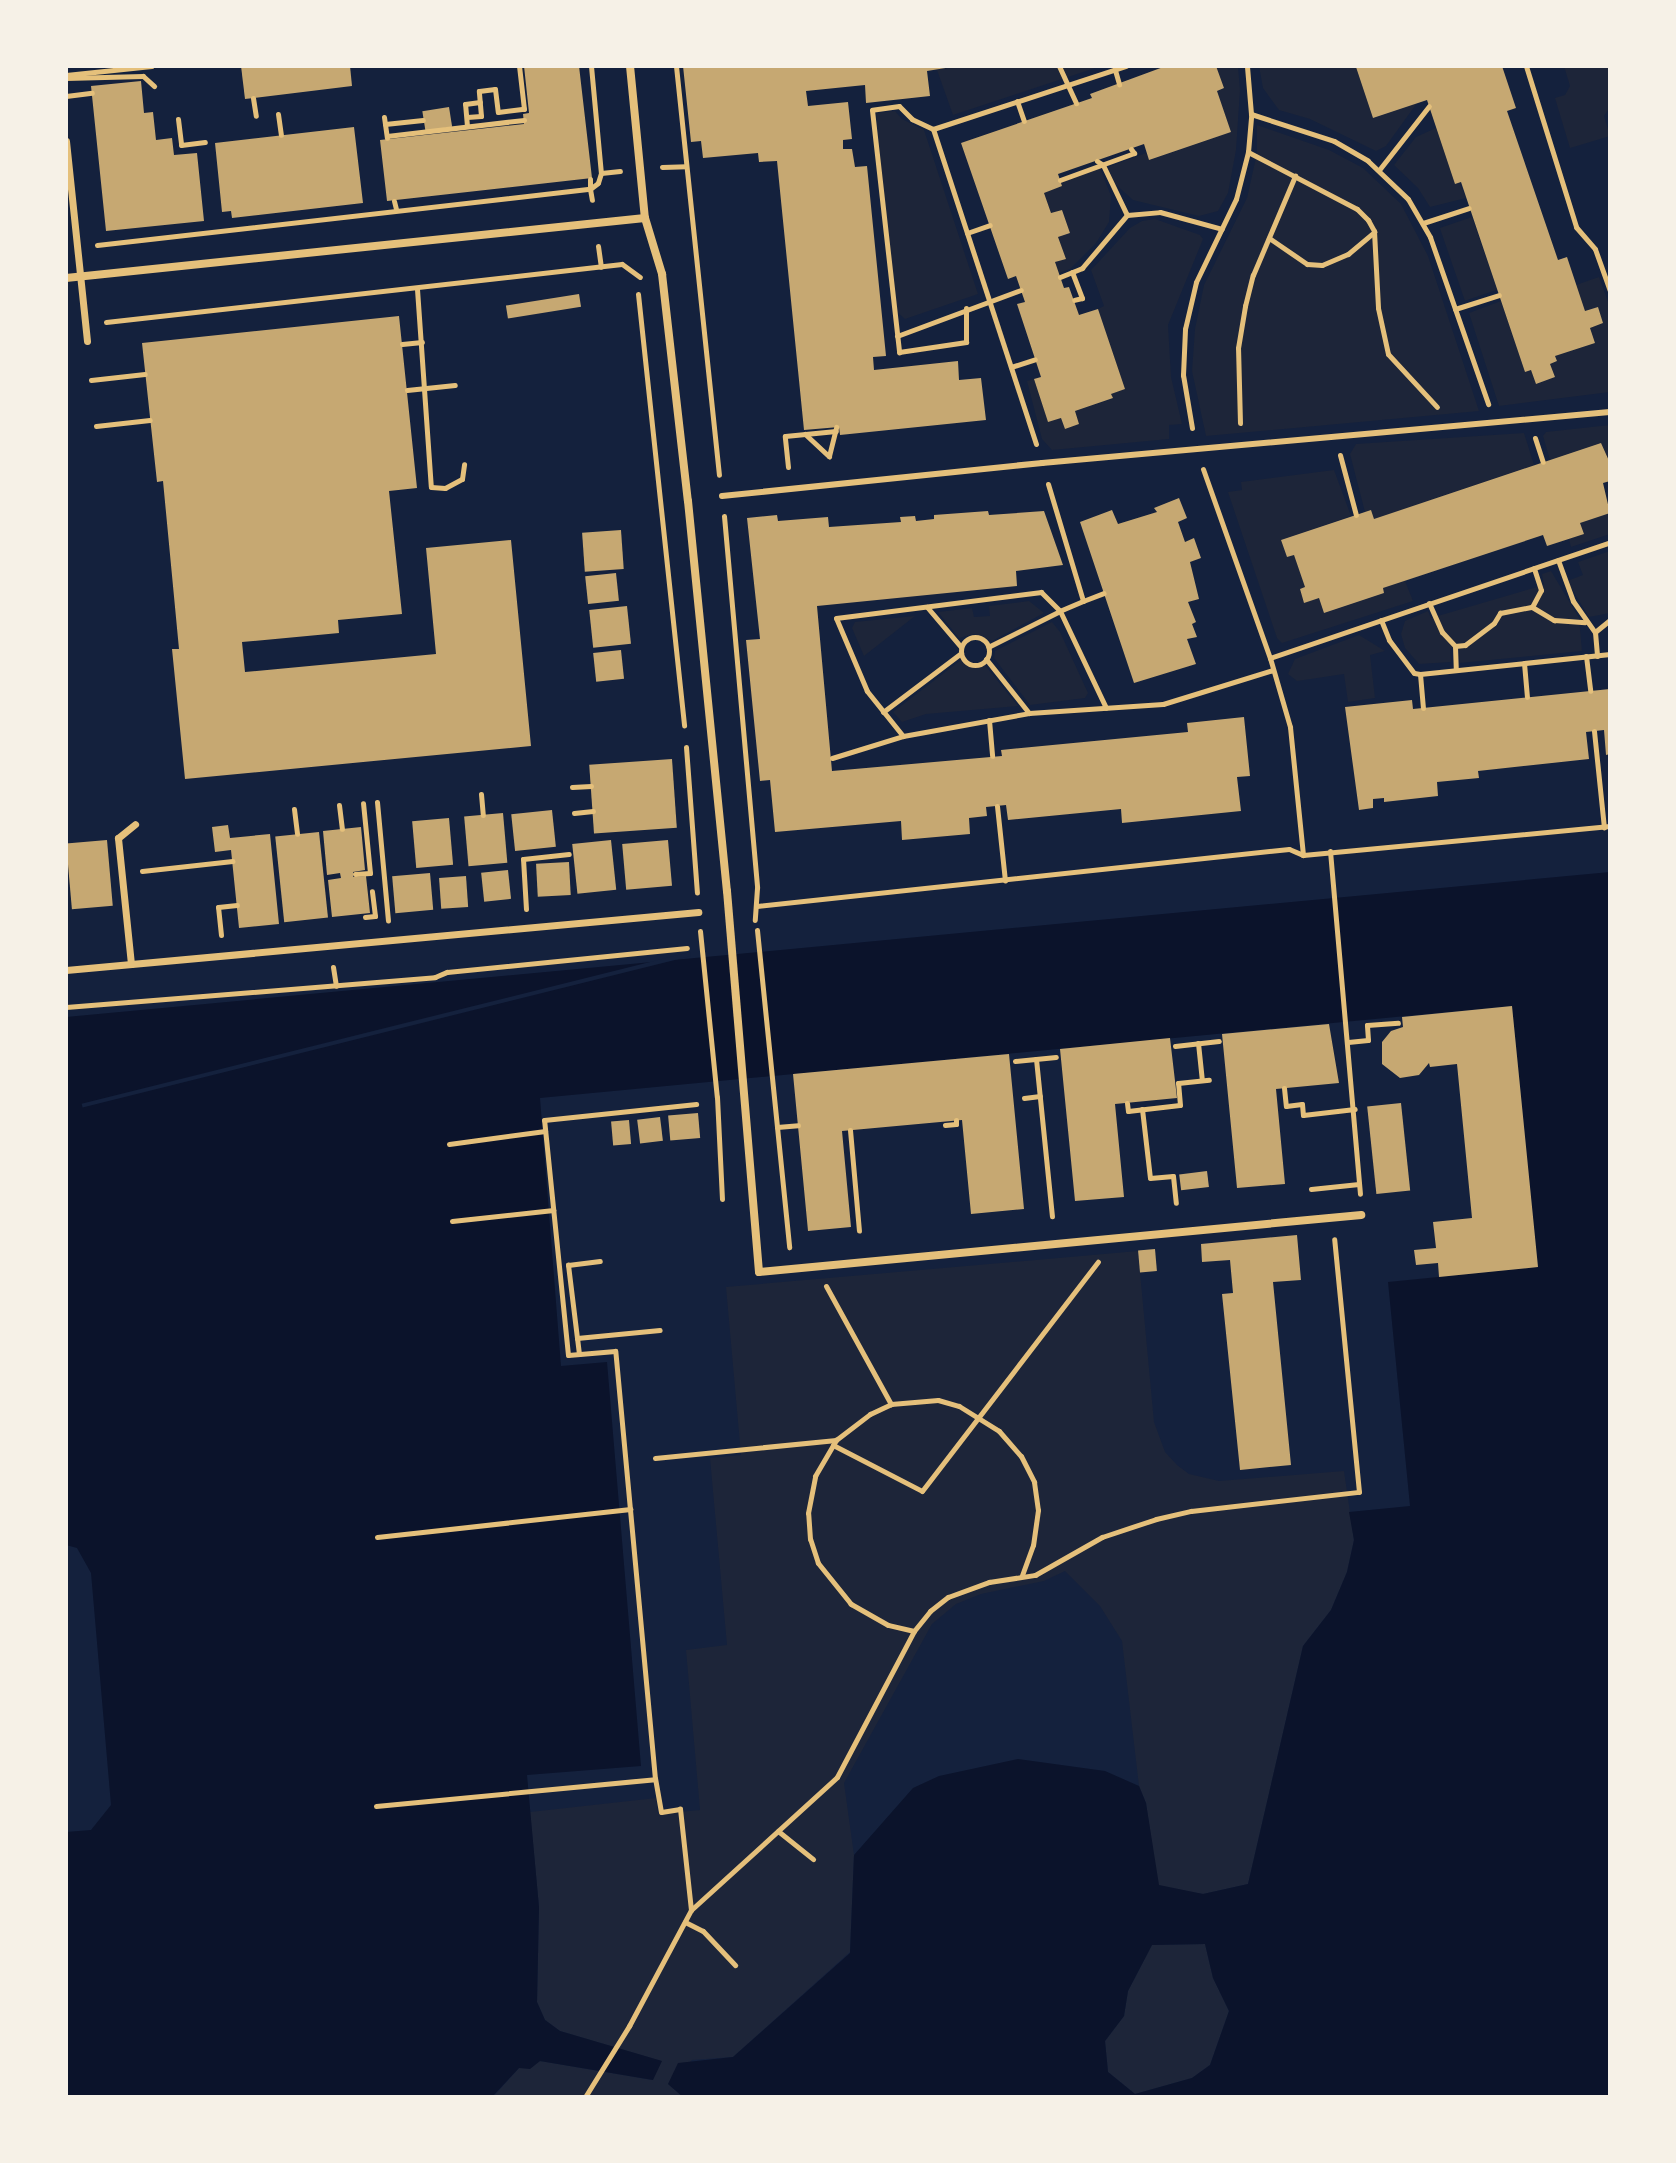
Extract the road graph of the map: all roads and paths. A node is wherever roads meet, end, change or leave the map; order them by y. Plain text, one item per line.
1 (152, 66) edge
2 (519, 66) edge
3 (591, 66) edge
4 (630, 66) edge
5 (676, 66) edge
6 (1059, 66) edge
7 (1126, 66) edge
8 (1526, 66) edge
9 (1115, 70) junction
10 (66, 76) edge
11 (1119, 84) dead end
12 (1069, 85) junction
13 (154, 86) dead end
14 (92, 93) dead end
15 (66, 96) edge
16 (253, 98) dead end
17 (1017, 101) junction
18 (480, 102) junction
19 (1076, 103) dead end
20 (1429, 106) dead end
21 (517, 110) junction
22 (278, 114) dead end
23 (1251, 114) dead end
24 (256, 116) dead end
25 (467, 117) junction
26 (178, 119) dead end
27 (423, 120) dead end
28 (1024, 121) dead end
29 (467, 126) junction
30 (933, 129) junction
31 (281, 135) dead end
32 (66, 141) edge
33 (205, 142) dead end
34 (1131, 149) dead end
35 (1248, 152) dead end
36 (1100, 163) junction
37 (1379, 170) junction
38 (1295, 176) junction
39 (590, 179) dead end
40 (1060, 180) dead end
41 (590, 189) junction
42 (394, 201) dead end
43 (1469, 208) dead end
44 (396, 209) junction
45 (1127, 215) junction
46 (645, 218) junction
47 (1423, 223) junction
48 (594, 224) junction
49 (990, 225) dead end
50 (1222, 229) dead end
51 (1374, 231) junction
52 (967, 233) junction
53 (1269, 238) junction
54 (76, 248) junction
55 (601, 267) junction
56 (1072, 272) junction
57 (662, 274) junction
58 (79, 276) junction
59 (636, 277) junction
60 (1060, 277) dead end
61 (66, 278) edge
62 (417, 289) junction
63 (1021, 290) dead end
64 (1610, 291) edge
65 (1499, 295) dead end
66 (989, 300) junction
67 (1074, 300) dead end
68 (966, 308) junction
69 (1455, 309) junction
70 (85, 324) junction
71 (897, 336) junction
72 (87, 341) dead end
73 (422, 342) junction
74 (402, 344) dead end
75 (1035, 359) dead end
76 (1011, 367) junction
77 (145, 374) dead end
78 (91, 380) dead end
79 (455, 385) dead end
80 (426, 388) junction
81 (407, 390) dead end
82 (1429, 397) dead end
83 (1610, 412) edge
84 (150, 420) dead end
85 (1494, 421) junction
86 (96, 426) dead end
87 (804, 434) junction
88 (1334, 435) junction
89 (1241, 444) junction
90 (1042, 463) junction
91 (464, 464) dead end
92 (790, 489) junction
93 (722, 496) junction
94 (1356, 515) dead end
95 (1610, 542) edge
96 (1558, 560) junction
97 (1534, 568) junction
98 (1104, 593) dead end
99 (1083, 601) junction
100 (1429, 603) junction
101 (927, 607) junction
102 (1532, 607) junction
103 (1060, 611) junction
104 (1381, 620) junction
105 (1610, 620) edge
106 (1585, 622) junction
107 (1595, 632) junction
108 (1455, 646) junction
109 (988, 647) junction
110 (961, 650) junction
111 (1610, 654) edge
112 (1586, 656) junction
113 (1597, 656) junction
114 (1270, 658) dead end
115 (986, 659) junction
116 (1524, 663) junction
117 (1273, 670) dead end
118 (1456, 670) junction
119 (1420, 674) junction
120 (1590, 691) dead end
121 (1527, 697) dead end
122 (1106, 708) junction
123 (1423, 708) dead end
124 (883, 712) junction
125 (1029, 713) junction
126 (989, 720) junction
127 (684, 729) dead end
128 (1594, 731) dead end
129 (903, 736) junction
130 (686, 744) dead end
131 (992, 756) dead end
132 (832, 758) dead end
133 (591, 786) dead end
134 (572, 787) dead end
135 (481, 794) dead end
136 (377, 802) dead end
137 (363, 803) dead end
138 (339, 805) dead end
139 (997, 806) dead end
140 (294, 809) dead end
141 (593, 811) dead end
142 (574, 813) dead end
143 (483, 815) dead end
144 (135, 824) joint
145 (1607, 827) edge
146 (342, 829) dead end
147 (297, 834) dead end
148 (1330, 851) junction
149 (569, 854) dead end
150 (232, 861) dead end
151 (355, 874) dead end
152 (1005, 881) junction
153 (372, 891) dead end
154 (237, 905) dead end
155 (758, 906) junction
156 (387, 907) junction
157 (374, 908) junction
158 (698, 912) junction
159 (351, 918) dead end
160 (220, 926) dead end
161 (527, 930) junction
162 (391, 941) junction
163 (687, 948) dead end
164 (524, 954) dead end
165 (333, 963) dead end
166 (131, 964) junction
167 (525, 964) junction
168 (66, 970) edge
169 (336, 986) junction
170 (168, 988) dead end
171 (170, 998) junction
172 (66, 1007) edge
173 (1398, 1023) dead end
174 (1219, 1041) dead end
175 (1348, 1042) junction
176 (1198, 1043) junction
177 (1175, 1046) dead end
178 (1056, 1057) dead end
179 (1036, 1059) junction
180 (1015, 1061) dead end
181 (1202, 1080) junction
182 (1209, 1080) dead end
183 (1284, 1088) dead end
184 (1040, 1096) junction
185 (1024, 1098) dead end
186 (1127, 1103) dead end
187 (696, 1104) dead end
188 (1142, 1109) junction
189 (1355, 1109) junction
190 (956, 1120) dead end
191 (798, 1125) dead end
192 (945, 1125) dead end
193 (777, 1127) junction
194 (850, 1130) dead end
195 (545, 1131) junction
196 (449, 1144) dead end
197 (1359, 1184) junction
198 (1311, 1189) dead end
199 (722, 1199) dead end
200 (1176, 1203) dead end
201 (553, 1210) junction
202 (1361, 1215) joint
203 (1052, 1216) dead end
204 (1332, 1217) junction
205 (452, 1221) dead end
206 (859, 1231) dead end
207 (1118, 1236) junction
208 (600, 1261) dead end
209 (814, 1264) junction
210 (791, 1267) junction
211 (660, 1330) dead end
212 (577, 1338) junction
213 (579, 1354) junction
214 (891, 1404) junction
215 (978, 1416) junction
216 (835, 1442) junction
217 (655, 1458) dead end
218 (630, 1509) junction
219 (377, 1537) dead end
220 (1022, 1576) junction
221 (914, 1631) junction
222 (655, 1779) junction
223 (376, 1806) dead end
224 (778, 1831) junction
225 (813, 1859) dead end
226 (691, 1910) junction
227 (685, 1922) junction
228 (735, 1965) dead end
229 (585, 2097) edge

1 - 10 path
2 - 21 path
3 - 41 path
4 - 46 street
5 - 93 path
6 - 12 path
7 - 9 path
8 - 64 path
9 - 11 path
9 - 12 path
10 - 13 path
12 - 17 path
12 - 19 path
14 - 15 path
16 - 24 path
17 - 28 path
17 - 30 path
18 - 21 path
18 - 25 path
18 - 25 path
20 - 37 path
21 - 29 path
22 - 31 path
23 - 37 path
25 - 29 path
26 - 33 path
27 - 29 path
30 - 52 path
30 - 71 path
32 - 54 street
34 - 36 path
35 - 38 path
36 - 40 path
36 - 45 path
37 - 47 path
38 - 51 path
38 - 53 path
39 - 41 path
41 - 44 path
41 - 48 path
42 - 44 path
43 - 47 path
44 - 54 path
45 - 50 path
45 - 56 path
46 - 48 street
46 - 57 street
47 - 69 path
48 - 55 path
48 - 58 street
49 - 52 path
51 - 53 path
51 - 82 path
52 - 66 path
53 - 89 path
54 - 58 street
55 - 59 path
55 - 62 path
56 - 60 path
56 - 67 path
57 - 59 path
57 - 210 street
58 - 61 street
58 - 70 street
59 - 127 path
62 - 70 path
62 - 73 path
63 - 66 path
65 - 69 path
66 - 68 path
66 - 76 path
68 - 71 path
68 - 71 path
69 - 85 path
70 - 72 street
73 - 74 path
73 - 80 path
75 - 76 path
76 - 90 path
77 - 78 path
79 - 80 path
80 - 81 path
80 - 91 path
83 - 85 lane
84 - 86 path
85 - 88 lane
87 - 87 path
87 - 92 path
88 - 89 lane
88 - 94 path
89 - 90 lane
90 - 92 lane
90 - 99 path
92 - 93 lane
93 - 155 path
95 - 96 path
96 - 97 path
96 - 106 path
97 - 100 path
97 - 102 path
98 - 99 path
99 - 103 path
100 - 104 path
100 - 108 path
101 - 103 path
101 - 110 path
101 - 124 path
102 - 106 path
102 - 108 path
103 - 109 path
103 - 122 path
104 - 114 path
104 - 119 path
105 - 107 path
106 - 107 path
107 - 113 path
108 - 118 path
109 - 110 path
109 - 115 path
110 - 115 path
110 - 124 path
111 - 113 path
112 - 113 path
112 - 116 path
112 - 120 path
115 - 125 path
116 - 118 path
116 - 121 path
117 - 122 path
118 - 119 path
119 - 123 path
122 - 125 path
124 - 129 path
125 - 126 path
126 - 129 path
126 - 131 path
128 - 145 path
129 - 132 path
130 - 158 path
133 - 134 path
135 - 143 path
136 - 156 path
137 - 151 path
138 - 146 path
139 - 152 path
140 - 147 path
141 - 142 path
144 - 150 path
144 - 166 street
145 - 148 path
148 - 152 path
148 - 175 path
149 - 161 path
152 - 155 path
153 - 157 path
154 - 160 path
155 - 193 path
156 - 157 path
156 - 162 path
157 - 159 path
158 - 161 street
158 - 199 path
161 - 162 street
162 - 166 street
163 - 167 path
164 - 167 path
165 - 169 path
166 - 168 street
167 - 169 path
169 - 171 path
170 - 171 path
171 - 172 path
173 - 175 path
174 - 176 path
175 - 189 path
176 - 177 path
176 - 181 path
178 - 179 path
179 - 180 path
179 - 184 path
181 - 182 path
181 - 188 path
183 - 189 path
184 - 185 path
184 - 203 path
186 - 188 path
187 - 195 path
188 - 200 path
189 - 197 path
190 - 192 path
191 - 193 path
193 - 210 path
194 - 206 path
195 - 196 path
195 - 201 path
197 - 198 path
197 - 202 path
201 - 205 path
201 - 213 path
202 - 204 street
204 - 207 street
204 - 220 path
207 - 209 street
207 - 215 path
208 - 212 path
209 - 210 street
209 - 214 path
211 - 212 path
212 - 213 path
213 - 218 path
214 - 215 path
214 - 216 path
215 - 216 path
215 - 220 path
216 - 217 path
216 - 221 path
218 - 219 path
218 - 222 path
220 - 221 path
221 - 224 path
222 - 223 path
222 - 226 path
224 - 225 path
224 - 226 path
226 - 227 path
227 - 228 path
227 - 229 path

